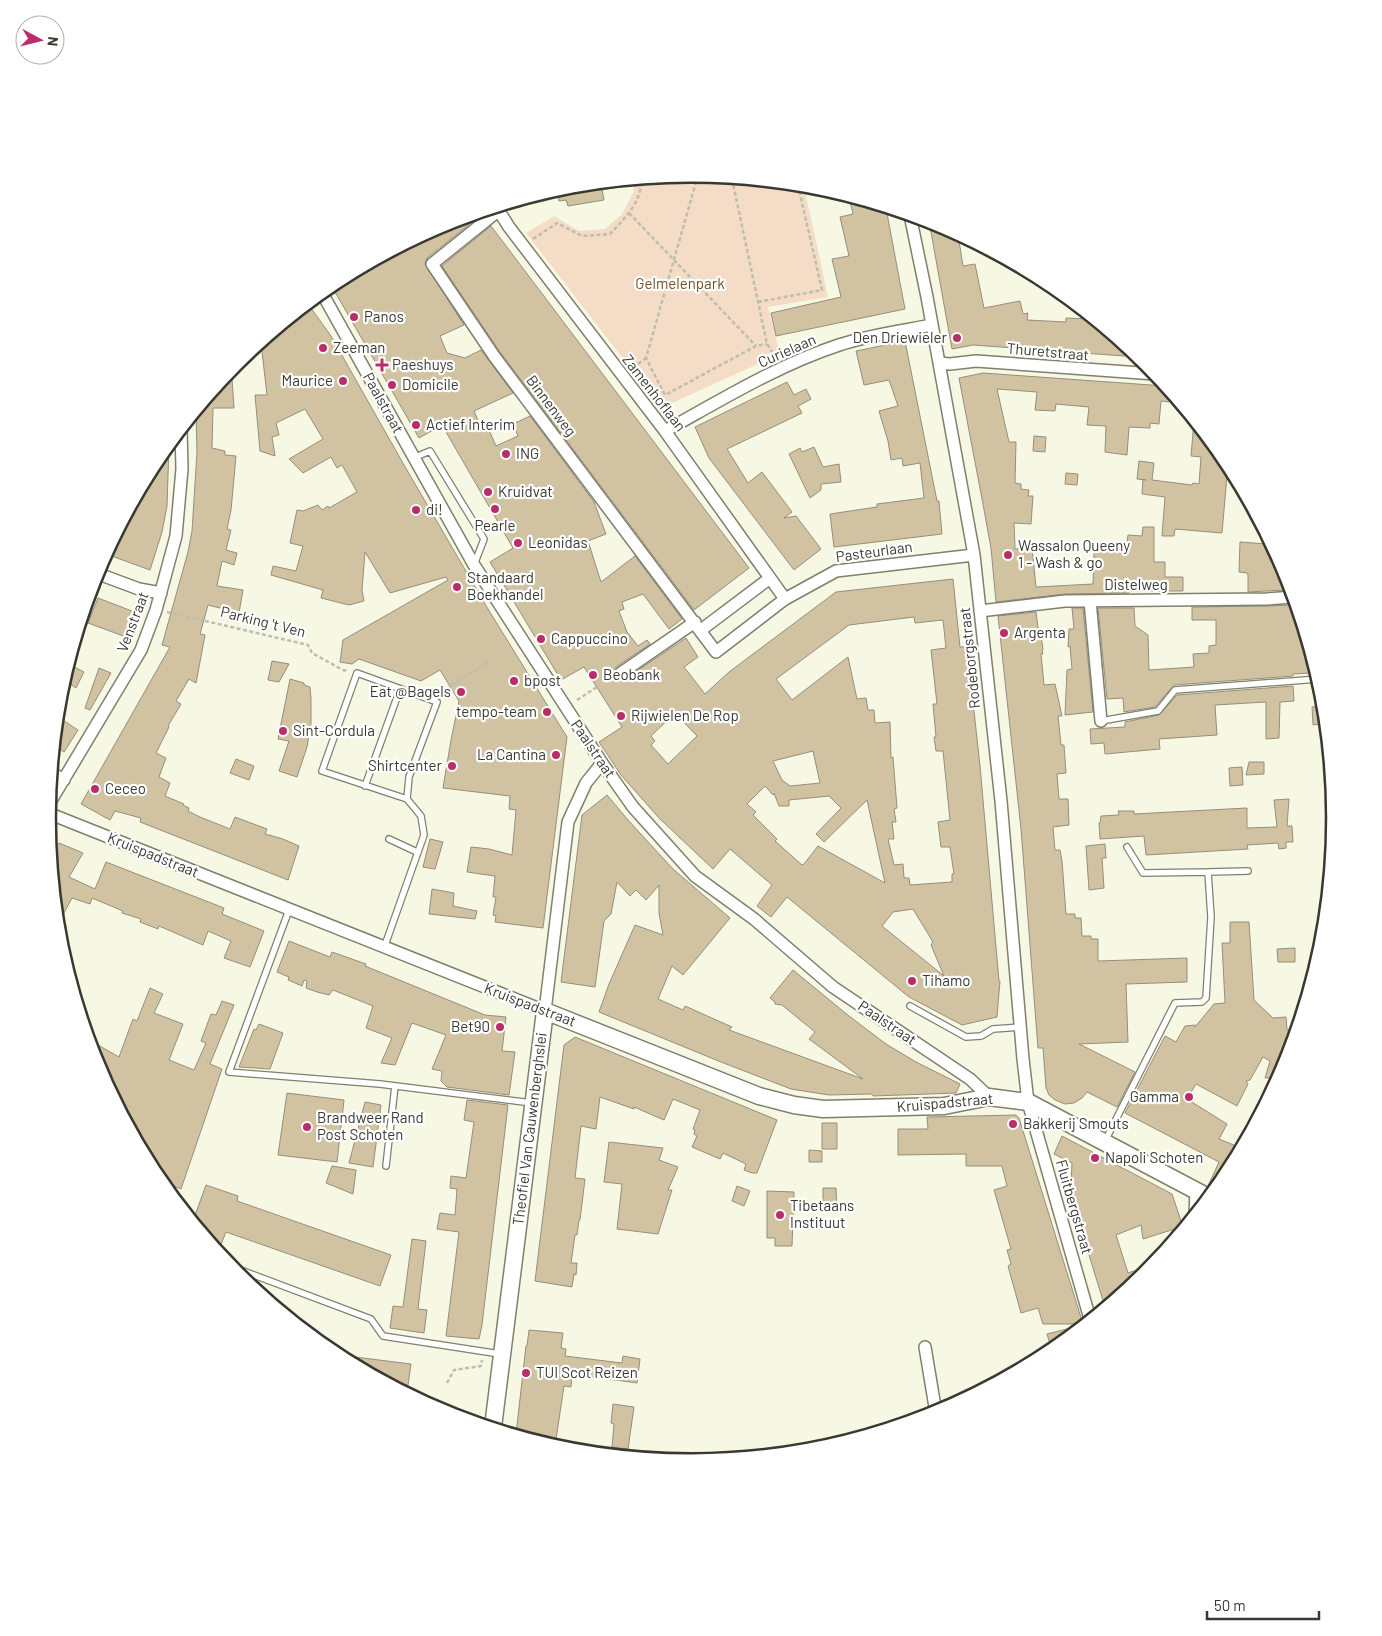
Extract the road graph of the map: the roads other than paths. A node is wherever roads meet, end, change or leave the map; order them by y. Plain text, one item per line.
1 (500, 213) edge
2 (488, 217) edge
3 (912, 223) edge
4 (325, 299) edge
5 (932, 325) junction
6 (939, 363) junction
7 (1144, 373) edge
8 (665, 431) junction
9 (182, 439) edge
10 (413, 458) junction
11 (974, 555) junction
12 (474, 565) junction
13 (105, 576) edge
14 (770, 578) junction
15 (161, 593) junction
16 (1286, 598) edge
17 (785, 599) junction
18 (1090, 601) junction
19 (980, 611) junction
20 (698, 626) junction
21 (621, 673) dead end
22 (1310, 680) edge
23 (400, 688) junction
24 (1101, 722) joint
25 (602, 763) junction
26 (58, 776) edge
27 (64, 780) junction
28 (364, 786) junction
29 (57, 791) edge
30 (408, 799) junction
31 (56, 816) edge
32 (389, 839) dead end
33 (1127, 847) dead end
34 (417, 852) junction
35 (1248, 871) dead end
36 (1208, 872) junction
37 (289, 910) junction
38 (384, 948) junction
39 (910, 1006) dead end
40 (545, 1011) junction
41 (1020, 1027) junction
42 (395, 1086) junction
43 (989, 1097) junction
44 (1028, 1102) junction
45 (533, 1104) junction
46 (1104, 1143) junction
47 (386, 1166) dead end
48 (1202, 1194) edge
49 (248, 1273) edge
50 (1088, 1313) edge
51 (925, 1347) dead end
52 (502, 1354) junction
53 (934, 1404) edge
54 (494, 1421) edge

1 - 8 street, Zamenhoflaan
2 - 20 street, Binnenweg
3 - 5 street, Rodeborgstraat
4 - 10 street, Paalstraat
5 - 6 street, Rodeborgstraat
5 - 8 street, Curielaan
6 - 7 street, Thuretstraat
6 - 11 street, Rodeborgstraat
8 - 14 street, Zamenhoflaan
9 - 15 street, Venstraat
10 - 12 street, Paalstraat
10 - 12 lane
11 - 17 street, Pasteurlaan
11 - 19 street, Rodeborgstraat
12 - 25 street, Paalstraat
13 - 15 street
14 - 17 street, Zamenhoflaan
14 - 20 street
15 - 27 street, Venstraat
16 - 18 street, Distelweg
17 - 20 street, Pasteurlaan
18 - 19 street, Distelweg
18 - 24 street
19 - 41 street, Rodeborgstraat
20 - 21 street
22 - 24 lane
23 - 28 lane
23 - 28 lane
23 - 30 lane
25 - 40 street, Theofiel Van Cauwenberghslei
25 - 43 street, Paalstraat
26 - 27 street
27 - 29 street, Venstraat
28 - 30 lane
30 - 34 lane
31 - 37 street, Kruispadstraat
32 - 34 lane
33 - 36 lane
34 - 38 lane
35 - 36 lane
36 - 46 lane
37 - 38 street, Kruispadstraat
37 - 42 lane
38 - 40 street, Kruispadstraat
39 - 41 lane
40 - 43 street, Kruispadstraat
40 - 45 street, Theofiel Van Cauwenberghslei
41 - 44 street, Rodeborgstraat
42 - 45 lane
42 - 47 lane
43 - 44 street, Kruispadstraat
44 - 46 street
44 - 50 street, Fluitbergstraat
45 - 52 street, Theofiel Van Cauwenberghslei
46 - 48 street
49 - 52 lane
51 - 53 street
52 - 54 street, Theofiel Van Cauwenberghslei

